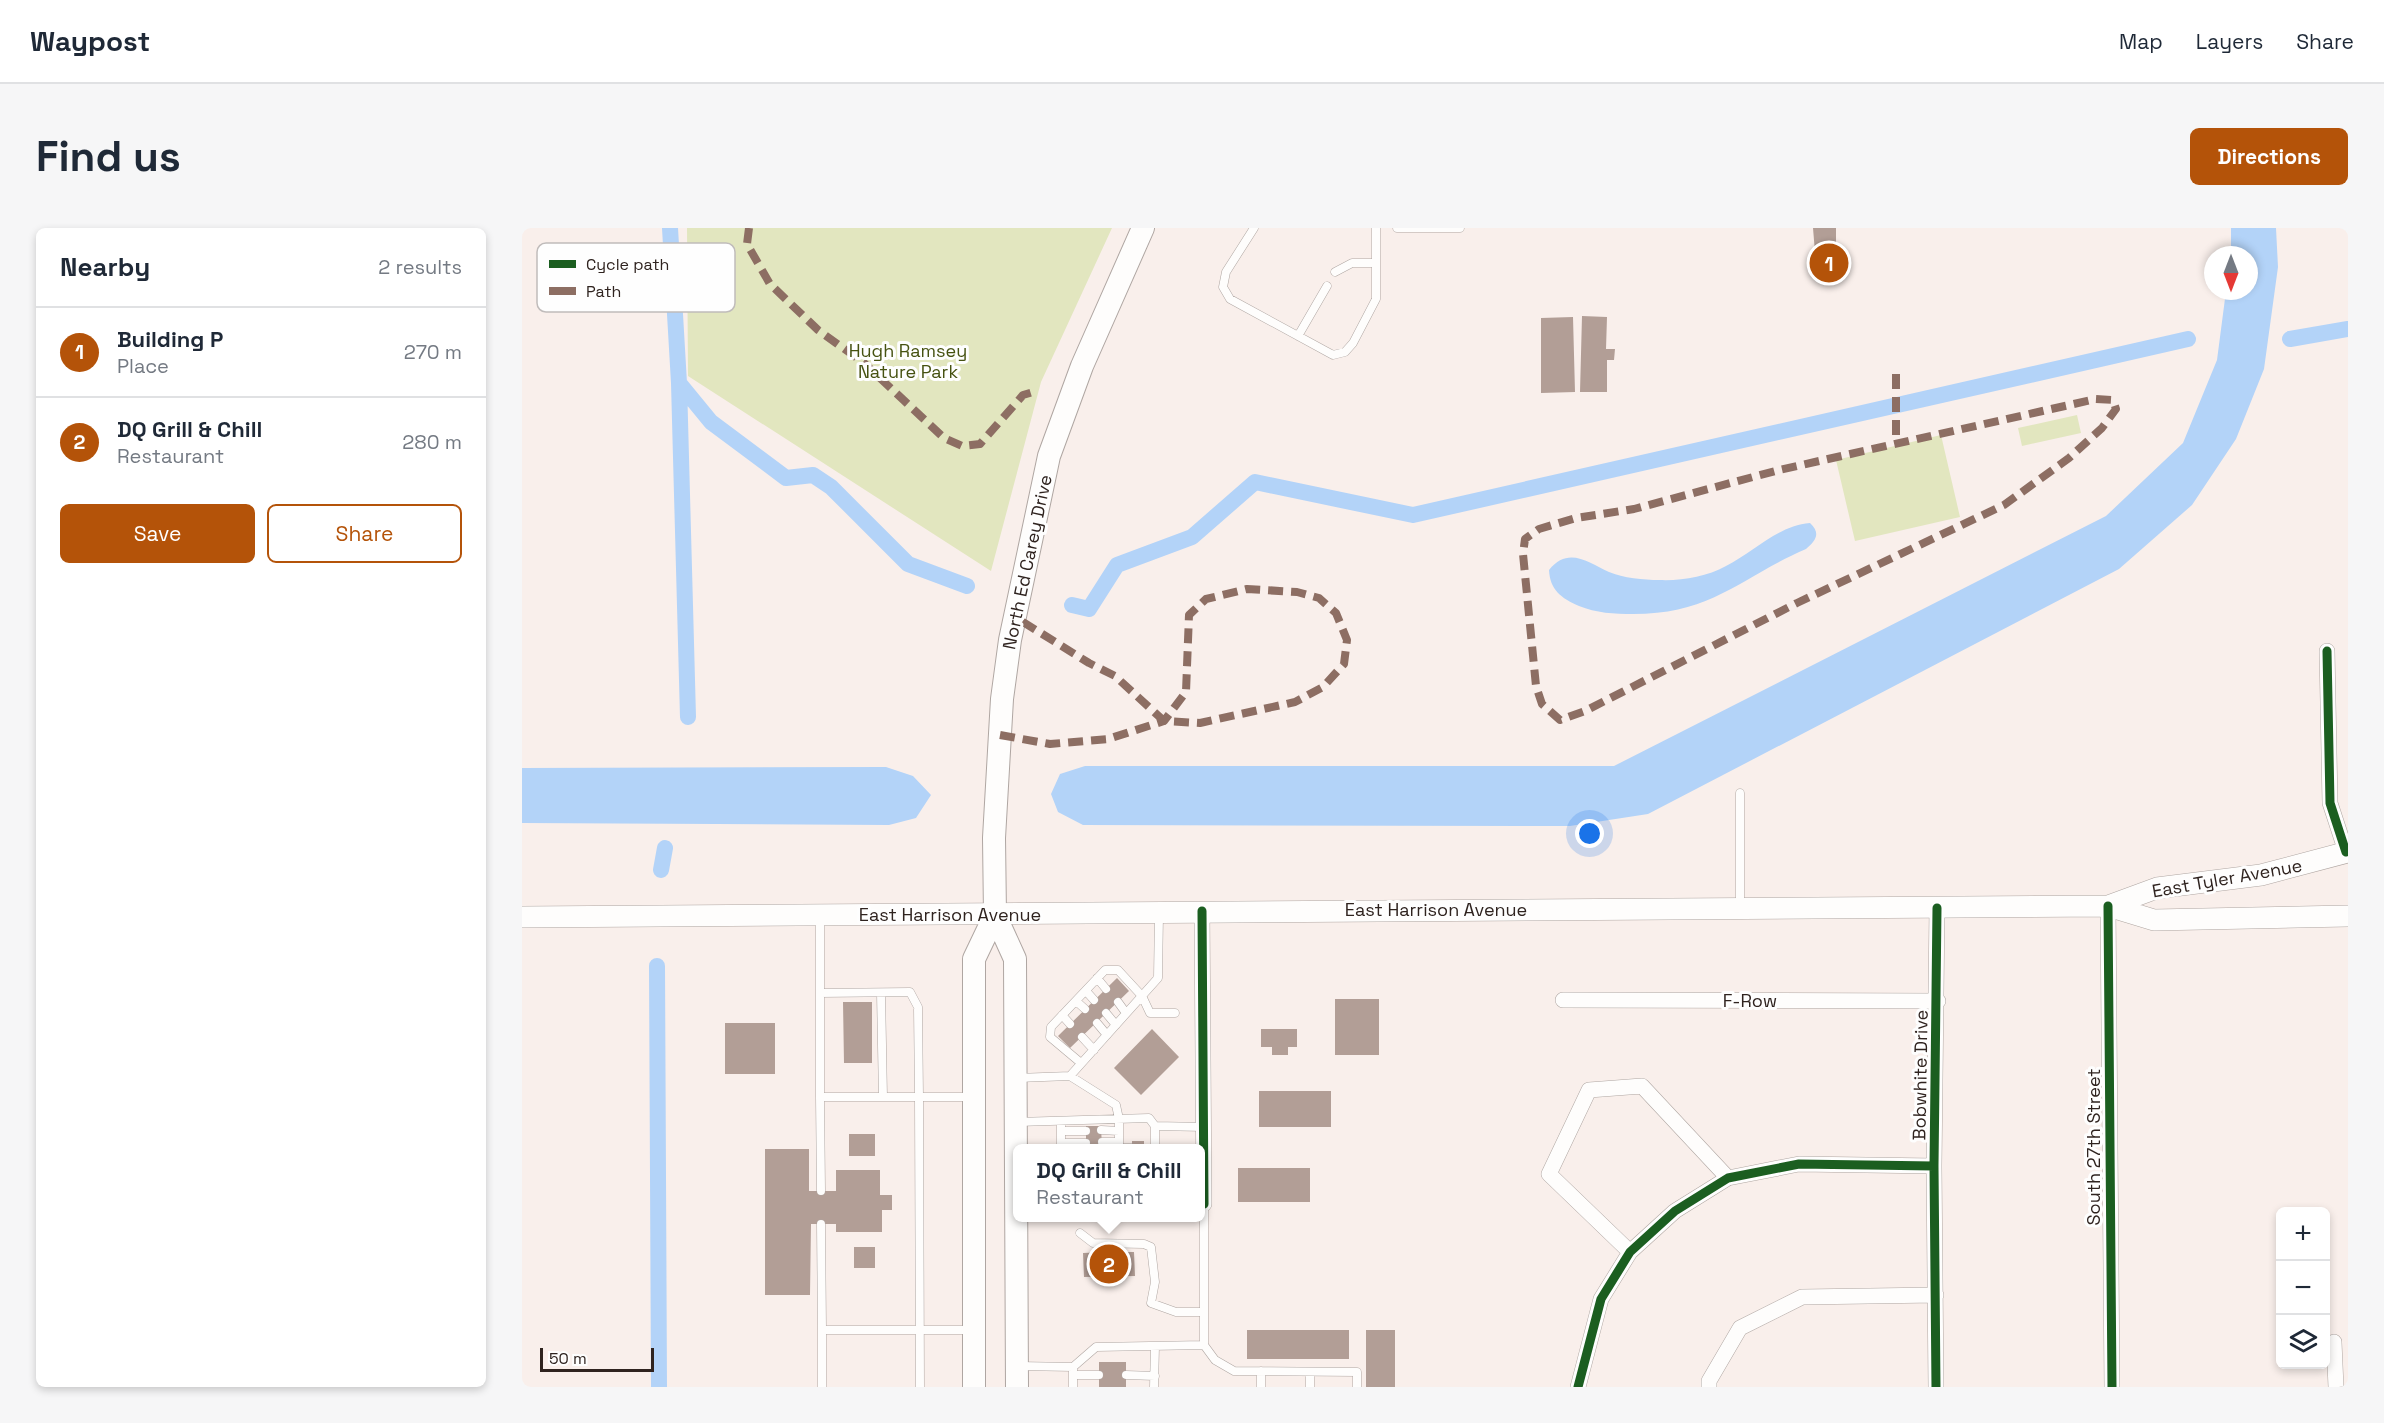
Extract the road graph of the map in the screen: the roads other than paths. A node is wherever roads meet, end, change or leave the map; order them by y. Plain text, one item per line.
1 (1143, 228) edge
2 (1254, 228) edge
3 (1376, 228) edge
4 (1397, 228) edge
5 (1460, 228) edge
6 (1376, 263) junction
7 (1335, 272) dead end
8 (1327, 286) dead end
9 (1298, 336) junction
10 (2328, 651) dead end
11 (1740, 793) dead end
12 (2347, 852) edge
13 (2108, 906) junction
14 (1740, 908) junction
15 (1937, 908) junction
16 (1202, 911) junction
17 (1159, 912) junction
18 (820, 914) junction
19 (995, 915) junction
20 (522, 916) edge
21 (2348, 916) edge
22 (1097, 978) junction
23 (1106, 989) dead end
24 (1086, 991) junction
25 (820, 993) junction
26 (881, 993) junction
27 (1142, 996) junction
28 (1095, 1000) dead end
29 (1563, 1000) dead end
30 (1076, 1001) junction
31 (1938, 1001) junction
32 (1118, 1002) dead end
33 (1085, 1009) dead end
34 (1106, 1013) dead end
35 (1126, 1013) junction
36 (1175, 1013) dead end
37 (1062, 1015) junction
38 (1096, 1023) dead end
39 (1070, 1024) dead end
40 (1116, 1025) junction
41 (1107, 1035) junction
42 (1082, 1037) dead end
43 (1094, 1050) junction
44 (1081, 1063) junction
45 (1070, 1076) junction
46 (1015, 1078) junction
47 (820, 1097) junction
48 (883, 1097) junction
49 (919, 1097) junction
50 (974, 1097) junction
51 (1119, 1119) junction
52 (1061, 1121) junction
53 (1016, 1122) junction
54 (1155, 1126) junction
55 (1204, 1127) junction
56 (1101, 1130) dead end
57 (1061, 1131) junction
58 (1086, 1131) dead end
59 (1119, 1131) junction
60 (1102, 1142) dead end
61 (1086, 1143) dead end
62 (1016, 1144) edge
63 (1061, 1144) edge
64 (1078, 1144) edge
65 (1110, 1144) edge
66 (1119, 1144) edge
67 (1155, 1144) edge
68 (1204, 1144) edge
69 (1934, 1166) junction
70 (1728, 1178) junction
71 (821, 1191) dead end
72 (1017, 1222) edge
73 (1204, 1222) edge
74 (821, 1224) dead end
75 (1080, 1233) dead end
76 (1630, 1252) junction
77 (1936, 1295) junction
78 (1204, 1312) junction
79 (822, 1330) junction
80 (920, 1330) junction
81 (974, 1330) junction
82 (2334, 1342) dead end
83 (1204, 1345) junction
84 (1155, 1346) junction
85 (1073, 1371) junction
86 (1261, 1371) junction
87 (1310, 1372) junction
88 (1099, 1375) dead end
89 (1126, 1375) dead end
90 (1155, 1376) junction
91 (1016, 1377) edge
92 (822, 1387) edge
93 (920, 1387) edge
94 (974, 1387) edge
95 (1073, 1387) edge
96 (1154, 1387) edge
97 (1261, 1387) edge
98 (1310, 1387) edge
99 (1358, 1387) edge
100 (1578, 1387) edge
101 (1709, 1387) edge
102 (1936, 1387) edge
103 (2112, 1387) edge
104 (2336, 1387) edge

1 - 19 main road, North Ed Carey Drive
2 - 9 lane
3 - 6 lane
4 - 5 lane
6 - 7 lane
6 - 9 lane
8 - 9 lane
10 - 12 street
11 - 14 lane
12 - 13 main road, East Tyler Avenue
13 - 15 main road, East Harrison Avenue
13 - 21 main road, East Harrison Avenue
13 - 103 street, South 27th Street
14 - 15 main road, East Harrison Avenue
14 - 16 main road, East Harrison Avenue
15 - 31 street, Bobwhite Drive
16 - 17 main road, East Harrison Avenue
16 - 55 street
17 - 19 main road, East Harrison Avenue
17 - 27 lane
18 - 19 main road, East Harrison Avenue
18 - 20 main road, East Harrison Avenue
18 - 25 lane
19 - 46 main road
19 - 50 main road
22 - 23 lane
22 - 24 lane
22 - 27 lane
24 - 28 lane
24 - 30 lane
25 - 26 lane
25 - 47 lane
26 - 48 lane
26 - 49 lane
27 - 35 lane
27 - 36 lane
29 - 31 street, F-Row
30 - 33 lane
30 - 37 lane
31 - 69 street, Bobwhite Drive
32 - 35 lane
34 - 40 lane
35 - 40 lane
37 - 39 lane
37 - 44 lane
38 - 41 lane
40 - 41 lane
41 - 43 lane
42 - 43 lane
43 - 44 lane
44 - 45 lane
45 - 46 lane
45 - 51 lane
46 - 53 main road
47 - 48 lane
47 - 71 lane
48 - 49 lane
49 - 50 lane
49 - 80 lane
50 - 81 main road
51 - 52 lane
51 - 54 lane
51 - 59 lane
52 - 53 lane
52 - 57 lane
53 - 62 main road
54 - 55 lane
54 - 67 lane
55 - 68 street
56 - 59 lane
57 - 58 lane
57 - 63 lane
59 - 66 lane
60 - 65 lane
61 - 64 lane
69 - 70 street
69 - 77 street, Bobwhite Drive
70 - 76 street
70 - 76 street
72 - 91 main road
73 - 78 lane
74 - 79 lane
75 - 78 lane
76 - 100 street
77 - 101 street
77 - 102 street, Bobwhite Drive
78 - 83 lane
79 - 80 lane
79 - 92 lane
80 - 81 lane
80 - 93 lane
81 - 94 main road
82 - 104 street
83 - 84 lane
83 - 86 lane
84 - 85 lane
84 - 90 lane
85 - 88 lane
85 - 91 lane
85 - 95 lane
86 - 87 lane
86 - 97 lane
87 - 98 lane
87 - 99 lane
89 - 90 lane
90 - 96 lane

